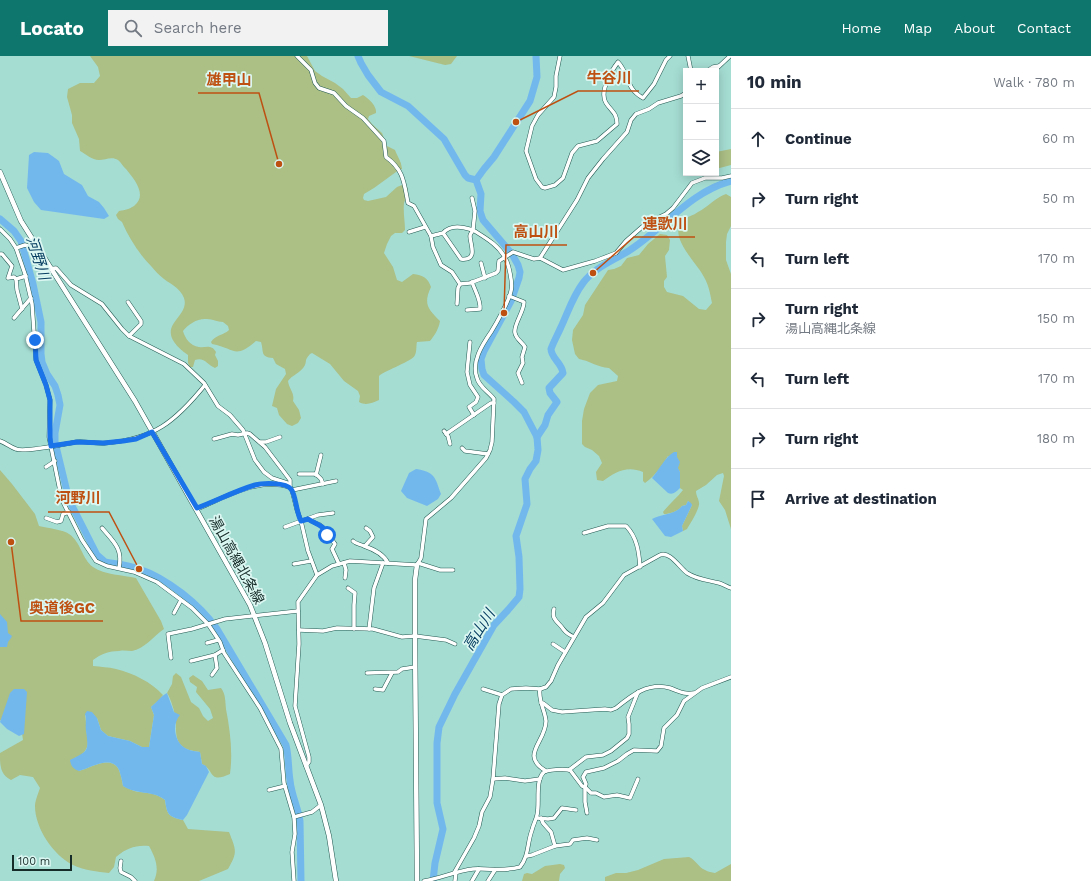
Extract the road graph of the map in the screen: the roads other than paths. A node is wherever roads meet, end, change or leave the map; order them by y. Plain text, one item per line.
1 (298, 56) edge
2 (560, 56) edge
3 (670, 56) edge
4 (688, 56) edge
5 (730, 56) edge
6 (720, 66) junction
7 (690, 68) edge
8 (712, 68) edge
9 (718, 68) edge
10 (683, 95) edge
11 (0, 172) edge
12 (731, 176) edge
13 (472, 198) dead end
14 (425, 227) junction
15 (0, 229) edge
16 (473, 230) junction
17 (409, 232) dead end
18 (443, 233) junction
19 (431, 236) junction
20 (18, 247) junction
21 (0, 254) edge
22 (505, 258) junction
23 (540, 258) junction
24 (481, 263) dead end
25 (50, 268) junction
26 (26, 276) junction
27 (485, 278) junction
28 (16, 279) junction
29 (472, 282) junction
30 (460, 284) junction
31 (511, 297) junction
32 (31, 298) junction
33 (128, 302) dead end
34 (457, 304) dead end
35 (22, 309) junction
36 (467, 310) dead end
37 (14, 318) dead end
38 (129, 336) junction
39 (470, 342) dead end
40 (522, 383) dead end
41 (205, 386) junction
42 (494, 403) junction
43 (474, 415) junction
44 (152, 432) junction
45 (245, 434) junction
46 (280, 436) dead end
47 (214, 439) dead end
48 (0, 440) edge
49 (260, 442) junction
50 (450, 444) dead end
51 (52, 446) junction
52 (462, 448) dead end
53 (488, 454) junction
54 (320, 455) dead end
55 (55, 461) junction
56 (46, 467) dead end
57 (299, 474) dead end
58 (316, 475) junction
59 (336, 481) dead end
60 (322, 484) junction
61 (291, 489) junction
62 (62, 496) junction
63 (56, 497) dead end
64 (197, 508) junction
65 (68, 512) junction
66 (332, 513) dead end
67 (46, 518) dead end
68 (308, 519) junction
69 (301, 521) junction
70 (285, 527) dead end
71 (102, 528) dead end
72 (366, 528) dead end
73 (584, 533) dead end
74 (352, 540) dead end
75 (366, 546) junction
76 (311, 560) junction
77 (344, 562) junction
78 (382, 563) junction
79 (388, 563) junction
80 (294, 564) dead end
81 (340, 564) junction
82 (418, 564) junction
83 (119, 567) junction
84 (640, 567) junction
85 (453, 570) dead end
86 (317, 575) junction
87 (345, 578) dead end
88 (348, 588) dead end
89 (731, 588) edge
90 (181, 600) junction
91 (554, 609) dead end
92 (298, 611) junction
93 (174, 613) dead end
94 (255, 615) junction
95 (208, 624) junction
96 (354, 629) junction
97 (369, 629) junction
98 (299, 630) junction
99 (415, 636) junction
100 (574, 637) junction
101 (218, 640) junction
102 (207, 644) dead end
103 (455, 644) dead end
104 (552, 644) dead end
105 (223, 650) junction
106 (565, 652) junction
107 (215, 654) junction
108 (171, 658) dead end
109 (191, 661) dead end
110 (415, 667) junction
111 (392, 673) junction
112 (367, 674) dead end
113 (212, 675) dead end
114 (731, 677) edge
115 (483, 688) dead end
116 (375, 689) dead end
117 (540, 689) junction
118 (638, 692) junction
119 (696, 693) junction
120 (502, 695) junction
121 (541, 703) junction
122 (306, 766) junction
123 (546, 770) junction
124 (569, 770) junction
125 (638, 778) dead end
126 (493, 779) junction
127 (540, 779) junction
128 (285, 786) junction
129 (585, 788) junction
130 (269, 790) dead end
131 (321, 806) junction
132 (576, 810) dead end
133 (587, 813) dead end
134 (295, 816) junction
135 (539, 818) junction
136 (597, 840) dead end
137 (555, 846) junction
138 (527, 856) junction
139 (121, 861) dead end
140 (479, 869) junction
141 (494, 870) junction
142 (455, 873) junction
143 (135, 881) edge
144 (294, 881) edge
145 (336, 881) edge
146 (417, 881) edge
147 (424, 881) edge
148 (455, 881) edge
149 (472, 881) edge
150 (488, 881) edge

1 - 14 street
2 - 3 street
4 - 7 street
5 - 6 street
6 - 8 street
6 - 9 street
10 - 23 street
11 - 25 main road, 湯山高縄北条線
12 - 23 street
13 - 16 street
14 - 17 street
14 - 19 street
15 - 20 street
16 - 18 street
16 - 18 street
16 - 22 street
18 - 19 street
19 - 30 street
20 - 25 street
20 - 26 street
21 - 28 street
22 - 23 street
22 - 27 street
22 - 31 street
24 - 27 street
25 - 38 street
25 - 44 main road, 湯山高縄北条線
26 - 28 street
26 - 32 street
27 - 29 street
28 - 35 street
29 - 30 street
29 - 36 street
30 - 34 street
31 - 40 street
31 - 42 street
32 - 35 street
32 - 51 street
33 - 38 street
35 - 37 street
38 - 41 street
39 - 43 street
41 - 44 street
41 - 45 street
42 - 43 street
42 - 53 street
43 - 50 street
44 - 51 street
44 - 64 main road, 湯山高縄北条線
45 - 47 street
45 - 49 street
45 - 61 street
46 - 49 street
48 - 51 street
49 - 61 street
51 - 55 street
52 - 53 street
53 - 82 street
54 - 58 street
55 - 56 street
55 - 62 street
57 - 58 street
58 - 60 street
59 - 60 street
60 - 61 street
61 - 64 street
61 - 69 street
62 - 63 street
62 - 65 street
64 - 94 main road, 湯山高縄北条線
65 - 67 street
65 - 83 street
66 - 68 street
68 - 69 street
68 - 81 street
69 - 70 street
69 - 76 street
71 - 83 street
72 - 75 street
73 - 84 street
74 - 75 street
75 - 79 street
76 - 80 street
76 - 86 street
77 - 78 street
77 - 81 street
77 - 87 street
78 - 79 street
78 - 97 street
79 - 82 street
81 - 86 street
82 - 85 street
82 - 99 main road
83 - 90 street
84 - 89 street
84 - 100 street
86 - 92 street
88 - 96 street
90 - 93 street
90 - 95 street
91 - 100 street
92 - 94 street
92 - 98 street
94 - 95 street
94 - 122 main road, 湯山高縄北条線
95 - 101 street
95 - 108 street
96 - 97 street
96 - 98 street
97 - 99 street
98 - 122 street
99 - 103 street
99 - 110 main road
100 - 106 street
101 - 102 street
101 - 105 street
104 - 106 street
105 - 107 street
105 - 128 street
106 - 117 street
107 - 109 street
107 - 113 street
110 - 111 street
110 - 146 main road
111 - 112 street
111 - 116 street
114 - 119 street
115 - 120 street
117 - 120 street
117 - 121 street
118 - 119 street
118 - 121 street
118 - 124 street
119 - 129 street
120 - 126 street
121 - 123 street
122 - 131 main road, 湯山高縄北条線
123 - 124 street
123 - 127 street
124 - 129 street
125 - 129 street
126 - 127 street
126 - 142 street
127 - 135 street
128 - 130 street
128 - 134 street
129 - 133 street
131 - 134 street
131 - 145 main road, 湯山高縄北条線
132 - 135 street
134 - 144 street
135 - 137 street
135 - 138 street
136 - 137 street
137 - 138 street
138 - 141 street
139 - 143 street
140 - 141 street
140 - 142 street
140 - 149 street
141 - 150 street
142 - 147 street
142 - 148 street

